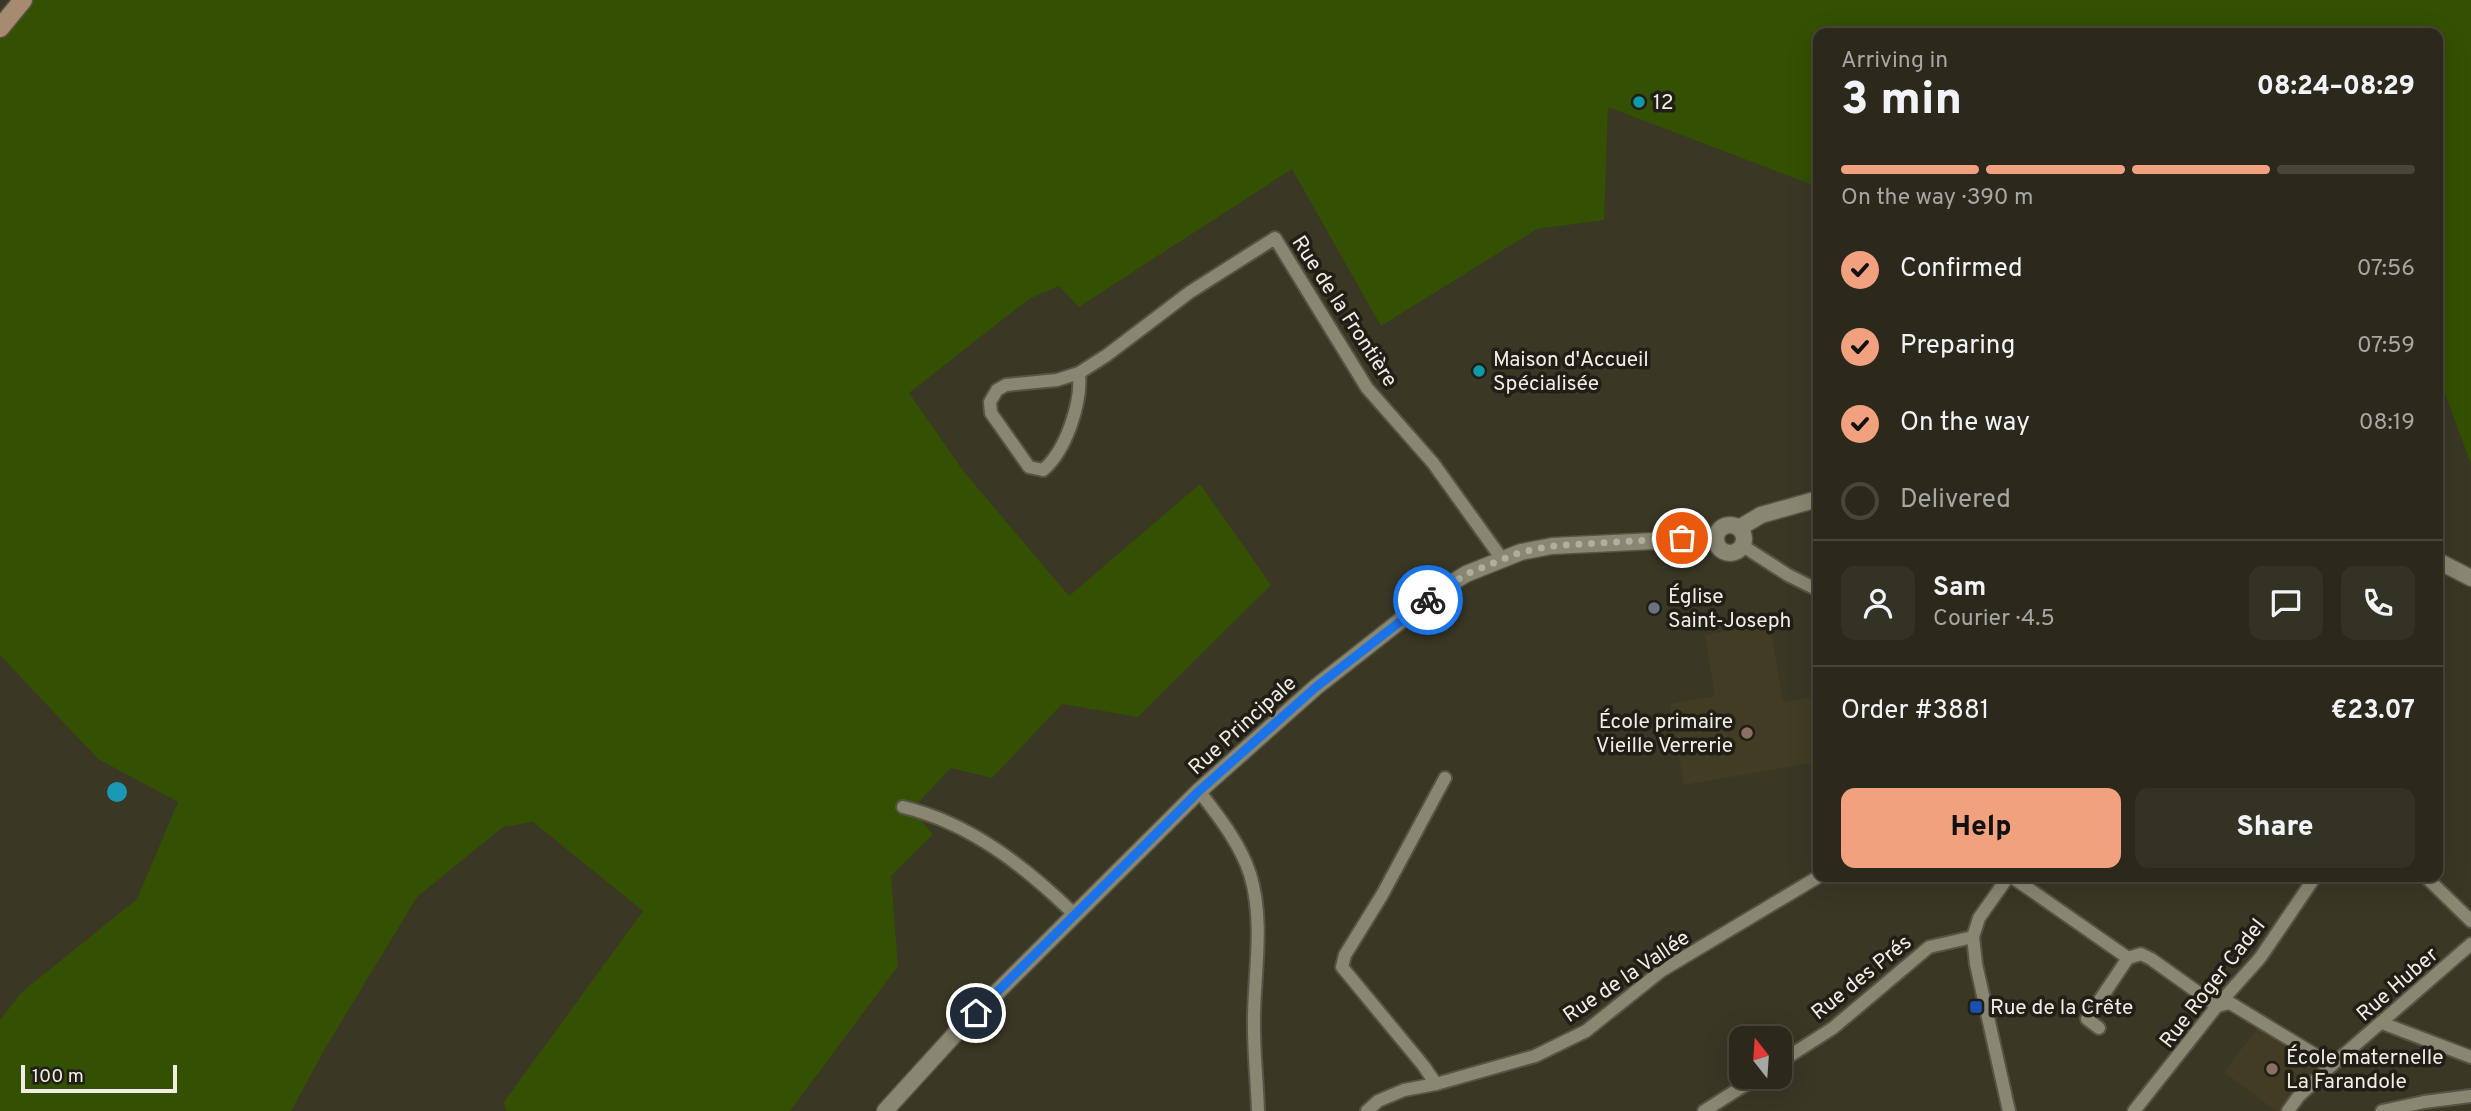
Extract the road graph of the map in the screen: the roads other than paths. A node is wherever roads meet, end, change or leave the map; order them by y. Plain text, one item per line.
1 (23, 0) edge
2 (0, 28) edge
3 (1079, 373) junction
4 (1813, 500) edge
5 (1739, 528) junction
6 (1716, 538) junction
7 (1743, 546) junction
8 (1502, 559) junction
9 (2443, 564) edge
10 (2471, 578) edge
11 (1813, 588) edge
12 (1445, 778) dead end
13 (1199, 791) junction
14 (904, 807) dead end
15 (1813, 880) edge
16 (2006, 882) edge
17 (2017, 882) edge
18 (2312, 882) edge
19 (2431, 882) edge
20 (1074, 914) junction
21 (2471, 921) edge
22 (1973, 937) junction
23 (2471, 944) edge
24 (2128, 958) junction
25 (2217, 1006) junction
26 (2382, 1024) junction
27 (2099, 1028) dead end
28 (1792, 1054) edge
29 (2471, 1056) edge
30 (2332, 1065) junction
31 (1436, 1084) junction
32 (1739, 1089) edge
33 (2471, 1096) edge
34 (891, 1109) edge
35 (1258, 1111) edge
36 (1367, 1111) edge
37 (1704, 1111) edge
38 (2009, 1111) edge
39 (2134, 1111) edge
40 (2288, 1111) edge
41 (2382, 1111) edge

1 - 2 main road
3 - 3 street
3 - 8 street, Rue de la Frontière
4 - 5 street
5 - 6 street
5 - 7 street
6 - 7 street
6 - 8 street, Rue Principale
7 - 11 street
8 - 13 street, Rue Principale
9 - 10 street
12 - 31 street
13 - 20 street, Rue Principale
13 - 35 street
14 - 20 street
15 - 31 street, Rue de la Vallée
16 - 22 street
17 - 24 street
18 - 25 street, Rue Roger Cadel
19 - 21 street
20 - 34 street, Rue Principale
22 - 28 street, Rue des Prés
22 - 38 street
23 - 26 street, Rue Huber
24 - 25 street
24 - 27 street
25 - 30 street
25 - 39 street, Rue Roger Cadel
26 - 29 street
26 - 30 street, Rue Huber
30 - 40 street, Rue Huber
31 - 36 street, Rue de la Vallée
32 - 37 street
33 - 41 street

